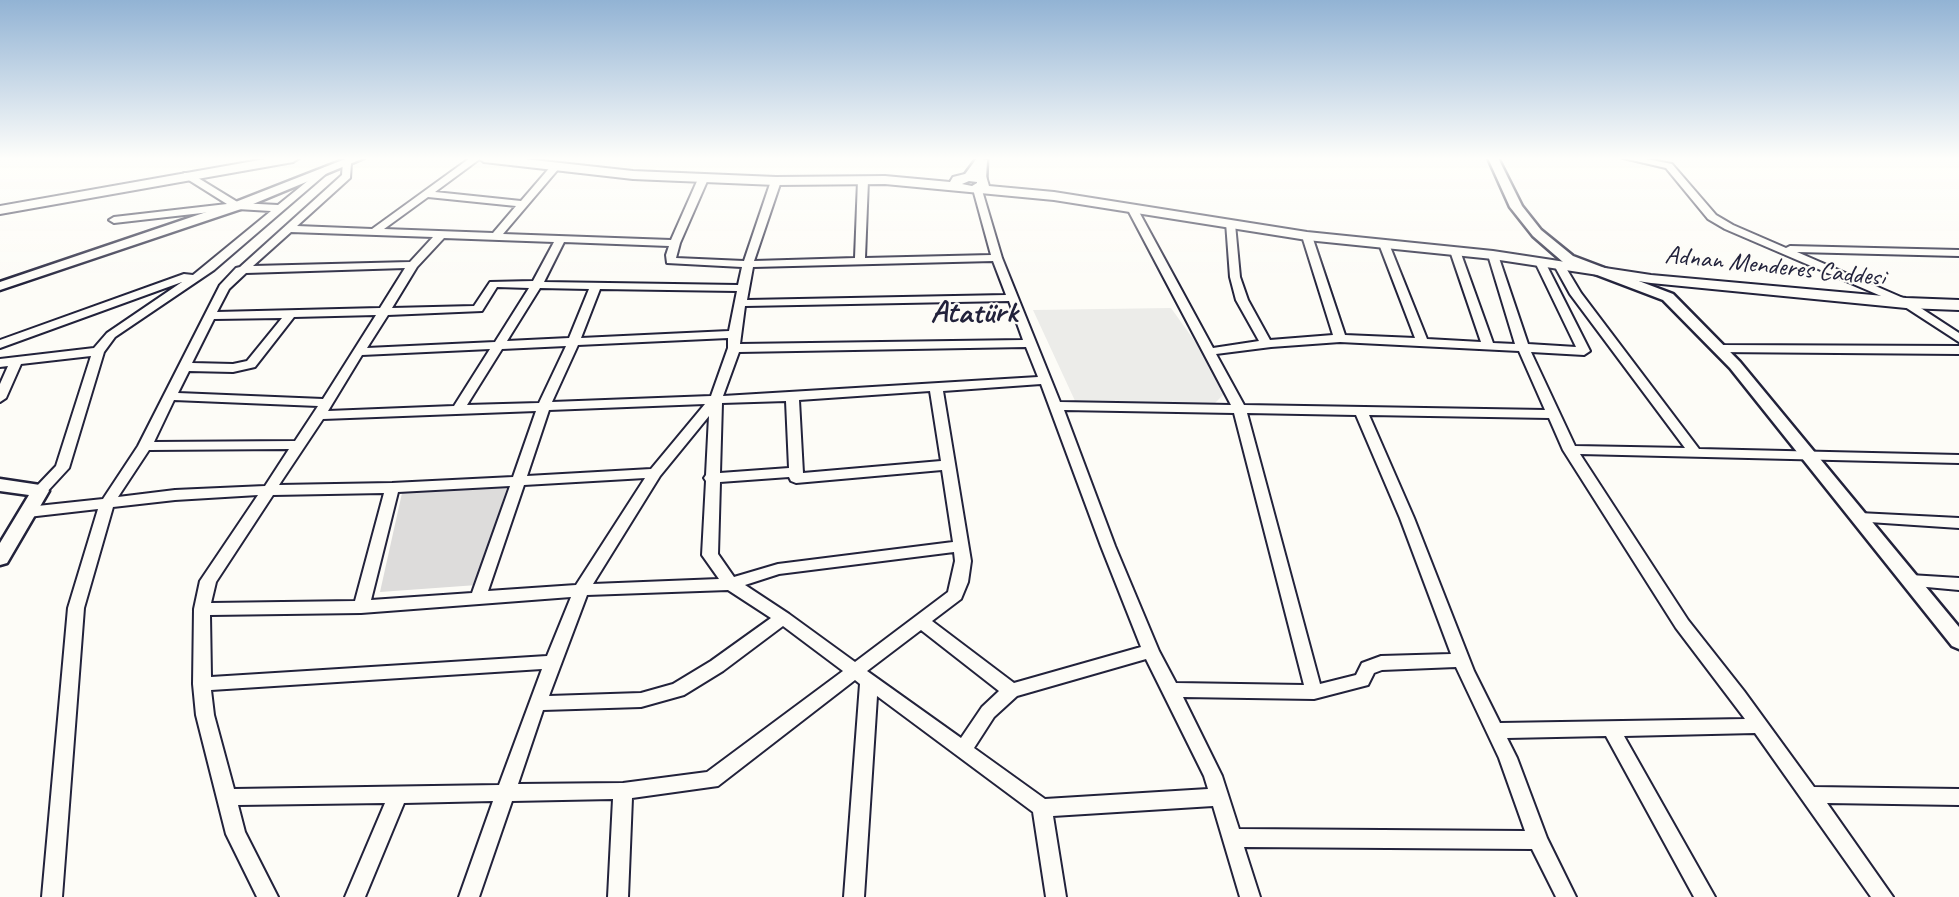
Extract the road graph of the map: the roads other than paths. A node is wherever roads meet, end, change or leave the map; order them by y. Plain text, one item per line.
1 (53, 200) edge
2 (227, 200) edge
3 (252, 200) edge
4 (288, 200) edge
5 (320, 200) edge
6 (419, 200) edge
7 (484, 200) edge
8 (527, 200) edge
9 (694, 200) edge
10 (770, 200) edge
11 (862, 200) edge
12 (976, 200) edge
13 (1076, 200) edge
14 (1513, 200) edge
15 (1698, 200) edge
16 (524, 204) junction
17 (237, 206) junction
18 (278, 208) junction
19 (0, 210) edge
20 (1133, 210) junction
21 (114, 220) dead end
22 (1230, 224) junction
23 (288, 229) junction
24 (374, 232) junction
25 (443, 233) junction
26 (496, 236) junction
27 (1307, 236) junction
28 (560, 240) junction
29 (675, 243) junction
30 (1384, 244) junction
31 (1783, 249) junction
32 (1455, 251) junction
33 (1959, 254) edge
34 (1493, 255) junction
35 (997, 258) junction
36 (860, 262) junction
37 (1540, 262) junction
38 (748, 264) junction
39 (413, 265) junction
40 (1559, 265) junction
41 (210, 268) junction
42 (1587, 268) junction
43 (240, 270) junction
44 (537, 284) junction
45 (0, 286) edge
46 (596, 286) junction
47 (743, 288) junction
48 (1012, 298) junction
49 (740, 303) junction
50 (1906, 303) junction
51 (1959, 305) edge
52 (384, 311) junction
53 (291, 314) junction
54 (209, 316) junction
55 (734, 334) junction
56 (1340, 338) junction
57 (1959, 338) edge
58 (1422, 341) junction
59 (573, 343) junction
60 (1031, 343) junction
61 (0, 344) edge
62 (1266, 344) junction
63 (499, 345) junction
64 (1488, 346) junction
65 (734, 348) junction
66 (1524, 349) junction
67 (1720, 349) junction
68 (1959, 350) edge
69 (98, 351) junction
70 (359, 352) junction
71 (1208, 352) junction
72 (16, 362) junction
73 (0, 363) edge
74 (183, 367) junction
75 (1046, 380) junction
76 (936, 387) junction
77 (169, 396) junction
78 (792, 397) junction
79 (0, 398) edge
80 (716, 399) junction
81 (544, 406) junction
82 (1055, 406) junction
83 (459, 408) junction
84 (1239, 408) junction
85 (323, 409) junction
86 (1360, 410) junction
87 (1555, 414) junction
88 (297, 445) junction
89 (145, 447) junction
90 (1570, 450) junction
91 (1695, 453) junction
92 (1810, 456) junction
93 (1959, 459) edge
94 (948, 465) junction
95 (655, 472) junction
96 (796, 472) junction
97 (711, 478) junction
98 (521, 480) junction
99 (0, 485) edge
100 (392, 488) junction
101 (268, 490) junction
102 (40, 491) junction
103 (107, 503) junction
104 (28, 512) junction
105 (1859, 518) junction
106 (1959, 523) edge
107 (961, 546) junction
108 (0, 558) edge
109 (1910, 581) junction
110 (731, 584) junction
111 (1959, 584) edge
112 (581, 590) junction
113 (478, 598) junction
114 (361, 608) junction
115 (202, 609) junction
116 (783, 618) junction
117 (921, 621) junction
118 (1959, 641) edge
119 (1151, 651) junction
120 (1462, 660) junction
121 (553, 662) junction
122 (862, 676) junction
123 (202, 684) junction
124 (1170, 690) junction
125 (1011, 691) junction
126 (1314, 692) junction
127 (537, 703) junction
128 (1760, 726) junction
129 (1611, 729) junction
130 (1495, 731) junction
131 (963, 750) junction
132 (623, 791) junction
133 (506, 792) junction
134 (398, 794) junction
135 (1809, 795) junction
136 (227, 797) junction
137 (1219, 797) junction
138 (1959, 797) edge
139 (1042, 808) junction
140 (1231, 838) junction
141 (1538, 840) junction
142 (52, 897) edge
143 (268, 897) edge
144 (355, 897) edge
145 (469, 897) edge
146 (618, 897) edge
147 (854, 897) edge
148 (1056, 897) edge
149 (1250, 897) edge
150 (1566, 897) edge
151 (1705, 897) edge
152 (1883, 897) edge

1 - 19 main road
2 - 17 street
3 - 17 street
4 - 18 street
5 - 23 street
6 - 24 street
7 - 16 street
8 - 16 street
9 - 29 street
10 - 38 street
11 - 36 street
12 - 35 street
13 - 20 main road, Adnan Menderes Caddesi
14 - 42 street
15 - 31 street
16 - 26 street
17 - 18 street
17 - 21 street
17 - 45 street
18 - 41 street
20 - 22 main road, Adnan Menderes Caddesi
20 - 71 street
22 - 27 main road, Adnan Menderes Caddesi
22 - 62 street
23 - 24 street
23 - 43 street
24 - 25 street
25 - 26 street
25 - 39 street
26 - 28 street
27 - 30 main road, Adnan Menderes Caddesi
27 - 56 street
28 - 29 street
28 - 44 street
29 - 38 street
30 - 32 main road, Adnan Menderes Caddesi
30 - 58 street
31 - 33 street
31 - 50 street
32 - 34 main road, Adnan Menderes Caddesi
32 - 64 street
34 - 37 main road, Adnan Menderes Caddesi
34 - 66 street
35 - 36 street
35 - 48 street
36 - 38 street
37 - 40 main road, Adnan Menderes Caddesi
37 - 66 street
38 - 47 street
39 - 43 street
39 - 52 street
40 - 42 main road, Adnan Menderes Caddesi
40 - 91 street
41 - 61 street
41 - 69 street
42 - 50 main road, Adnan Menderes Caddesi
42 - 67 street
43 - 54 street
44 - 46 street
44 - 52 street
44 - 63 street
46 - 47 street
46 - 59 street
47 - 49 street
48 - 49 street
48 - 60 street
49 - 55 street
50 - 51 main road, Adnan Menderes Caddesi
50 - 57 street
52 - 53 street
52 - 70 street
53 - 54 street
53 - 74 street
54 - 74 street
55 - 59 street
55 - 65 street
56 - 58 street
56 - 62 street
58 - 64 street
59 - 63 street
59 - 81 street
60 - 65 street
60 - 75 street
62 - 71 street
63 - 70 street
63 - 83 street
64 - 66 street
65 - 80 street
66 - 87 street
67 - 68 street
67 - 92 street
69 - 72 street
69 - 102 street
70 - 85 street
71 - 84 street
72 - 73 street
72 - 79 street
74 - 77 street
75 - 76 street
75 - 82 street
76 - 78 street
76 - 94 street
77 - 85 street
77 - 89 street
78 - 80 street
78 - 96 street
80 - 81 street
80 - 95 street
80 - 97 street
81 - 83 street
81 - 98 street
82 - 84 street
82 - 119 street
83 - 85 street
84 - 86 street
84 - 126 street
85 - 88 street
86 - 87 street
86 - 120 street
87 - 90 street
88 - 89 street
88 - 101 street
89 - 103 street
90 - 91 street
90 - 128 street
91 - 92 street
92 - 93 street
92 - 105 street
94 - 96 street
94 - 107 street
95 - 98 street
95 - 112 street
96 - 97 street
97 - 110 street
98 - 100 street
98 - 113 street
99 - 102 street
100 - 101 street
100 - 114 street
101 - 103 street
101 - 115 street
102 - 104 street
103 - 104 street
103 - 142 street
104 - 108 street
105 - 106 street
105 - 109 street
107 - 110 street
107 - 117 street
109 - 111 street
109 - 118 street
110 - 112 street
110 - 116 street
112 - 113 street
112 - 121 street
113 - 114 street
114 - 115 street
115 - 123 street
116 - 122 street
116 - 127 street
117 - 122 street
117 - 125 street
119 - 124 street
119 - 125 street
120 - 126 street
120 - 130 street
121 - 123 street
121 - 127 street
122 - 131 street
122 - 132 street
122 - 147 street
123 - 136 street
124 - 126 street
124 - 137 street
125 - 131 street
127 - 133 street
128 - 129 street
128 - 135 street
129 - 130 street
129 - 151 street
130 - 141 street
131 - 139 street
132 - 133 street
132 - 146 street
133 - 134 street
133 - 145 street
134 - 136 street
134 - 144 street
135 - 138 street
135 - 152 street
136 - 143 street
137 - 139 street
137 - 140 street
139 - 148 street
140 - 141 street
140 - 149 street
141 - 150 street

